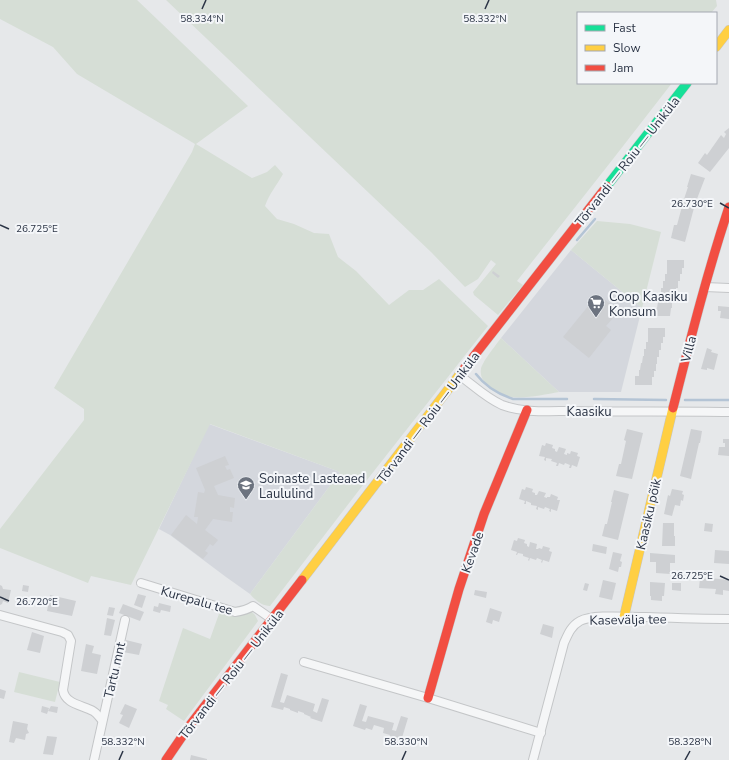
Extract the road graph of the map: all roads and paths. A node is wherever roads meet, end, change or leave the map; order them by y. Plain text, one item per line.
1 (729, 30) edge
2 (717, 46) edge
3 (686, 84) edge
4 (729, 206) edge
5 (705, 287) junction
6 (729, 288) edge
7 (460, 375) junction
8 (527, 410) junction
9 (672, 411) junction
10 (729, 412) edge
11 (141, 583) dead end
12 (0, 615) edge
13 (624, 617) junction
14 (729, 619) edge
15 (125, 620) dead end
16 (273, 620) junction
17 (304, 662) dead end
18 (428, 698) junction
19 (102, 720) junction
20 (541, 733) junction
21 (171, 752) junction
22 (94, 760) edge
23 (162, 760) edge
24 (166, 760) edge
25 (533, 760) edge

1 - 2 street
3 - 7 street, Tõrvandi — Roiu — Uniküla
4 - 5 street, Villa
5 - 6 street
5 - 9 street, Villa
7 - 8 street, Kaasiku
7 - 16 street, Tõrvandi — Roiu — Uniküla
8 - 9 street, Kaasiku
8 - 18 street, Kevade
9 - 10 street, Kaasiku
9 - 13 street, Kaasiku põik
11 - 16 street, Kurepalu tee
12 - 19 street, Tartu mnt
13 - 14 street, Kasevälja tee
13 - 20 street, Kasevälja tee
15 - 19 street, Tartu mnt
16 - 21 street, Tõrvandi — Roiu — Uniküla
17 - 18 street
18 - 20 street
19 - 22 street, Tartu mnt
20 - 25 street, Kasevälja tee
21 - 23 street, Tõrvandi — Roiu — Uniküla
21 - 24 street, Tõrvandi — Roiu — Uniküla

